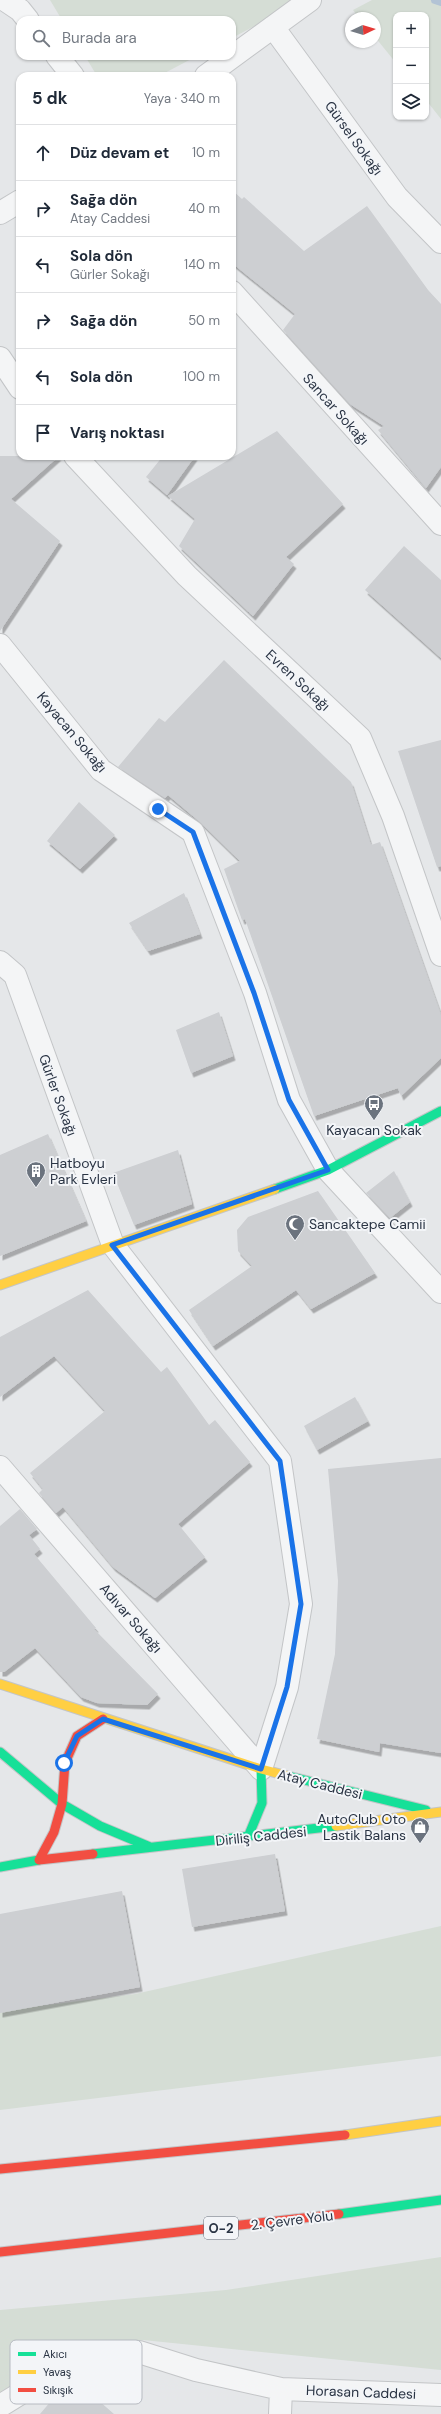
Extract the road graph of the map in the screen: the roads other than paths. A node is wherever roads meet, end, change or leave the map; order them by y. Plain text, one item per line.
1 (5, 0) edge
2 (310, 0) edge
3 (25, 16) edge
4 (273, 27) junction
5 (236, 54) edge
6 (60, 60) edge
7 (228, 60) edge
8 (70, 72) edge
9 (211, 72) edge
10 (16, 203) edge
11 (0, 213) edge
12 (441, 242) edge
13 (236, 296) edge
14 (0, 358) edge
15 (16, 382) edge
16 (79, 460) edge
17 (441, 524) edge
18 (0, 645) edge
19 (441, 955) edge
20 (0, 962) edge
21 (441, 1111) edge
22 (328, 1170) junction
23 (112, 1245) junction
24 (0, 1285) edge
25 (441, 1292) edge
26 (0, 1467) edge
27 (0, 1684) edge
28 (103, 1719) junction
29 (0, 1752) edge
30 (261, 1769) junction
31 (62, 1804) junction
32 (439, 1812) edge
33 (248, 1837) junction
34 (151, 1848) junction
35 (39, 1860) junction
36 (0, 1867) edge
37 (441, 2121) edge
38 (0, 2169) edge
39 (441, 2200) edge
40 (0, 2252) edge
41 (142, 2353) edge
42 (281, 2389) junction
43 (441, 2395) edge
44 (10, 2400) edge
45 (0, 2406) edge
46 (280, 2414) edge

1 - 3 street
2 - 4 street
4 - 5 street
4 - 12 street, Gürsel Sokağı
6 - 8 street
7 - 9 street
10 - 11 street
13 - 17 street, Sancar Sokağı
14 - 15 street
16 - 19 street, Evren Sokağı
18 - 22 street, Kayacan Sokağı
20 - 23 street, Gürler Sokağı
21 - 22 main road
22 - 23 main road
22 - 25 street, Kayacan Sokağı
23 - 24 main road
23 - 30 street, Gürler Sokağı
26 - 30 street, Adıvar Sokağı
27 - 28 main road, Atay Caddesi
28 - 30 main road, Atay Caddesi
28 - 31 main road
29 - 31 main road
30 - 32 main road, Atay Caddesi
30 - 33 main road
31 - 34 main road
31 - 35 main road
32 - 33 main road, Diriliş Caddesi
33 - 34 main road, Diriliş Caddesi
34 - 35 main road, Diriliş Caddesi
35 - 36 main road
37 - 38 main road
39 - 40 main road, 2. Çevre Yolu / O-2
41 - 42 street, Horasan Caddesi
42 - 43 street, Horasan Caddesi
42 - 46 street
44 - 45 street, Horasan Caddesi

